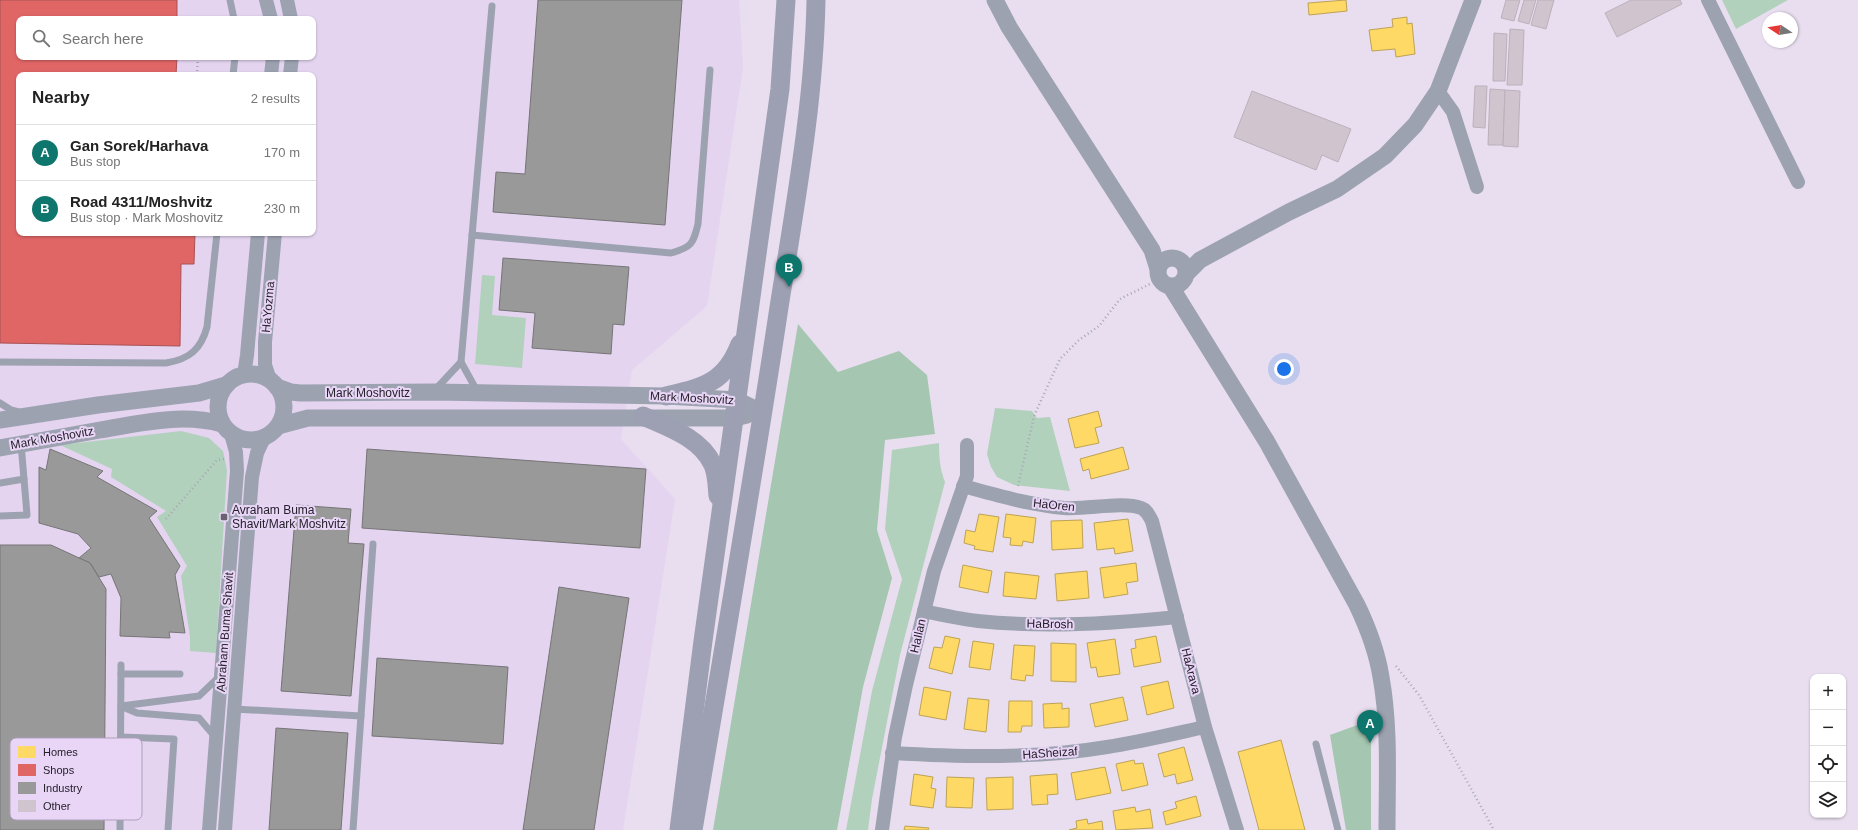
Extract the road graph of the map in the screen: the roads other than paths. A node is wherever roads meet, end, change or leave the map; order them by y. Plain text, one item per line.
1 (230, 0) edge
2 (266, 0) edge
3 (287, 0) edge
4 (786, 0) edge
5 (816, 0) edge
6 (995, 0) edge
7 (1472, 0) edge
8 (1708, 0) edge
9 (492, 6) dead end
10 (233, 16) edge
11 (271, 16) edge
12 (290, 16) edge
13 (235, 60) edge
14 (273, 60) edge
15 (292, 60) edge
16 (710, 70) dead end
17 (233, 72) edge
18 (271, 72) edge
19 (290, 72) edge
20 (1438, 91) junction
21 (1798, 182) dead end
22 (1476, 186) dead end
23 (472, 235) junction
24 (217, 236) edge
25 (258, 236) edge
26 (275, 236) edge
27 (1173, 276) junction
28 (746, 328) junction
29 (0, 362) edge
30 (461, 362) junction
31 (244, 375) junction
32 (274, 384) junction
33 (226, 385) junction
34 (433, 392) junction
35 (478, 393) junction
36 (666, 396) junction
37 (0, 403) edge
38 (736, 409) junction
39 (763, 413) junction
40 (31, 414) junction
41 (643, 416) junction
42 (0, 420) edge
43 (278, 426) junction
44 (226, 429) junction
45 (264, 438) junction
46 (21, 444) junction
47 (967, 445) dead end
48 (0, 448) edge
49 (24, 479) junction
50 (0, 483) edge
51 (963, 486) junction
52 (1146, 511) joint
53 (0, 516) edge
54 (721, 518) junction
55 (373, 544) dead end
56 (924, 611) junction
57 (1177, 616) junction
58 (121, 665) dead end
59 (121, 674) junction
60 (180, 674) dead end
61 (221, 674) junction
62 (121, 706) junction
63 (234, 709) junction
64 (361, 716) junction
65 (1205, 727) junction
66 (120, 737) joint
67 (216, 738) junction
68 (1316, 744) dead end
69 (892, 753) junction
70 (168, 830) edge
71 (209, 830) edge
72 (225, 830) edge
73 (354, 830) edge
74 (679, 830) edge
75 (693, 830) edge
76 (882, 830) edge
77 (1237, 830) edge
78 (1338, 830) edge
79 (1387, 830) edge

1 - 10 lane
2 - 11 street
3 - 12 street
4 - 28 main road
5 - 39 main road
6 - 27 street
7 - 20 street
8 - 21 street
9 - 23 lane
13 - 17 lane
14 - 18 street
15 - 19 street
16 - 23 lane
20 - 22 street
20 - 27 street
23 - 30 lane
24 - 29 lane
25 - 31 street, HaYozma
26 - 32 street, HaYozma
27 - 79 street
28 - 36 main road
28 - 38 main road
30 - 34 lane
30 - 35 lane
31 - 32 street, Mark Moshovitz
31 - 33 street, Mark Moshovitz
32 - 34 street, Mark Moshovitz
32 - 43 street
33 - 40 street, Mark Moshovitz
33 - 44 street
34 - 35 street, Mark Moshovitz
35 - 36 street, Mark Moshovitz
36 - 38 street, Mark Moshovitz
37 - 40 lane
38 - 39 street, Mark Moshovitz
38 - 41 street, Mark Moshovitz
38 - 54 main road
39 - 75 main road
40 - 42 street, Mark Moshovitz
41 - 43 street, Mark Moshovitz
41 - 54 main road
43 - 45 street, Mark Moshovitz
44 - 45 street, Mark Moshovitz
44 - 46 street, Mark Moshovitz
44 - 61 street, Abraham Buma Shavit
45 - 63 street, Abraham Buma Shavit
46 - 48 street, Mark Moshovitz
46 - 49 lane
47 - 51 street, HaIlan
49 - 50 lane
49 - 53 lane
51 - 52 street, HaOren
51 - 56 street, HaIlan
52 - 57 street, HaArava
54 - 74 main road
55 - 64 lane
56 - 57 street, HaBrosh
56 - 69 street, HaIlan
57 - 65 street, HaArava
58 - 59 lane
59 - 60 lane
59 - 62 lane
61 - 62 lane
61 - 67 street, Abraham Buma Shavit
62 - 66 lane
62 - 67 lane
63 - 64 lane
63 - 72 street, Abraham Buma Shavit
64 - 73 lane
65 - 69 street, HaSheizaf
65 - 77 street, HaArava
66 - 70 lane
67 - 71 street, Abraham Buma Shavit
68 - 78 lane
69 - 76 street, HaIlan

